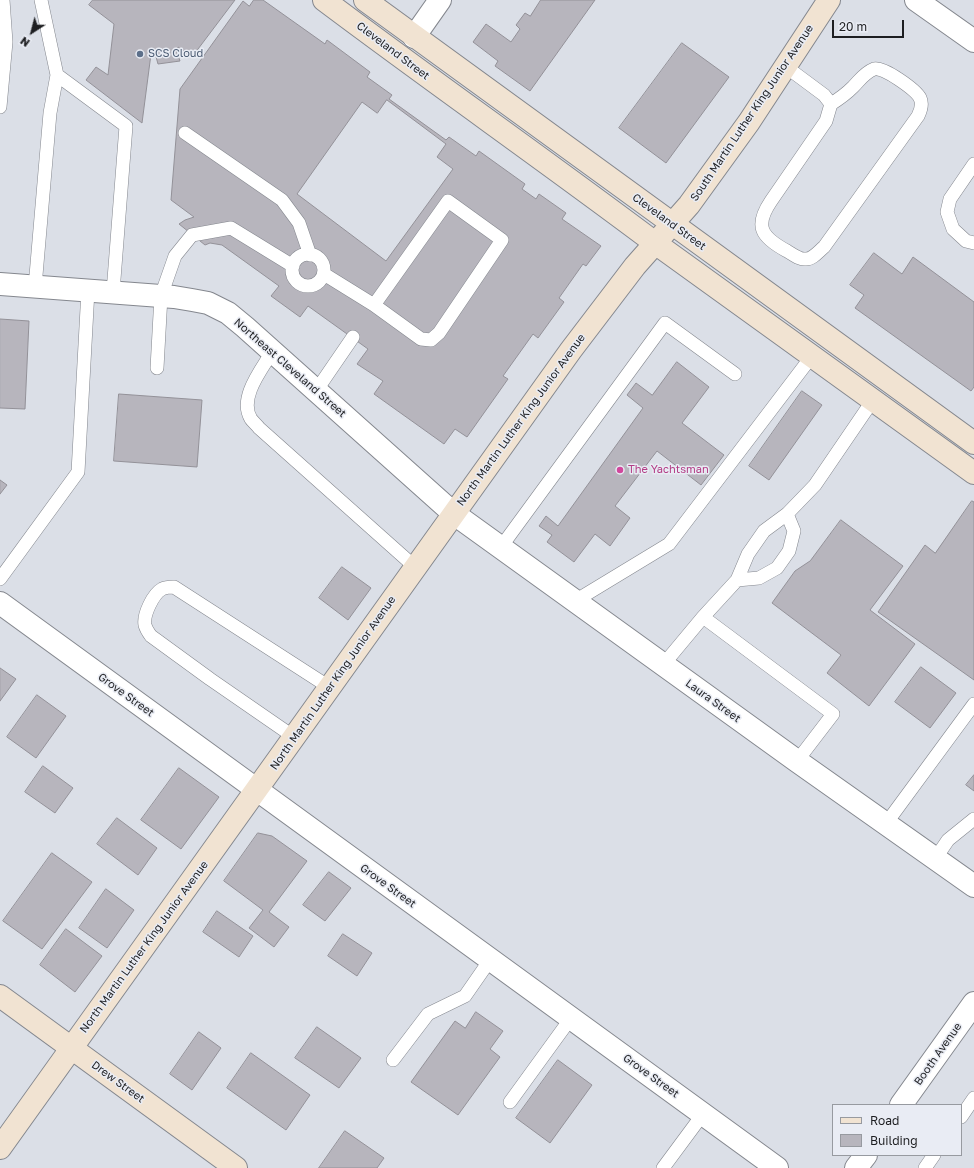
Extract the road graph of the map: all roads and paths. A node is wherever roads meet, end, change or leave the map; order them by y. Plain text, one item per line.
1 (3, 0) edge
2 (41, 0) edge
3 (324, 0) edge
4 (365, 0) edge
5 (440, 0) edge
6 (829, 0) edge
7 (916, 0) edge
8 (414, 37) junction
9 (974, 41) edge
10 (785, 66) junction
11 (57, 75) junction
12 (831, 104) junction
13 (0, 106) edge
14 (185, 133) dead end
15 (974, 164) edge
16 (672, 224) junction
17 (655, 243) junction
18 (974, 243) edge
19 (310, 254) junction
20 (293, 266) junction
21 (324, 274) junction
22 (0, 284) edge
23 (35, 287) junction
24 (88, 290) junction
25 (113, 292) junction
26 (161, 296) junction
27 (374, 305) junction
28 (353, 338) dead end
29 (272, 352) junction
30 (812, 356) junction
31 (157, 368) dead end
32 (735, 374) dead end
33 (316, 391) junction
34 (873, 400) junction
35 (974, 443) edge
36 (974, 473) edge
37 (453, 513) junction
38 (787, 514) junction
39 (501, 547) junction
40 (415, 566) junction
41 (0, 579) edge
42 (737, 580) junction
43 (575, 600) junction
44 (0, 603) edge
45 (703, 618) junction
46 (663, 665) junction
47 (330, 687) junction
48 (974, 704) edge
49 (294, 736) junction
50 (797, 761) junction
51 (256, 790) junction
52 (974, 819) edge
53 (885, 825) junction
54 (935, 859) junction
55 (974, 886) edge
56 (490, 960) junction
57 (0, 996) edge
58 (974, 1003) edge
59 (571, 1018) junction
60 (71, 1048) junction
61 (393, 1060) dead end
62 (974, 1098) edge
63 (510, 1102) dead end
64 (902, 1104) edge
65 (702, 1114) junction
66 (962, 1116) edge
67 (0, 1148) edge
68 (865, 1156) edge
69 (933, 1156) edge
70 (236, 1168) edge
71 (663, 1168) edge
72 (777, 1168) edge
73 (856, 1168) edge
74 (924, 1168) edge

1 - 13 lane
2 - 11 lane
3 - 17 street, Cleveland Street
4 - 8 street, Cleveland Street
5 - 8 street
6 - 10 street, South Martin Luther King Junior Avenue
7 - 9 street
8 - 16 street, Cleveland Street
10 - 12 lane
10 - 16 street, South Martin Luther King Junior Avenue
11 - 23 lane
11 - 25 lane
12 - 12 lane
14 - 19 lane
15 - 18 lane
16 - 17 street, North Martin Luther King Junior Avenue
16 - 35 street, Cleveland Street
17 - 30 street, Cleveland Street
17 - 37 street, North Martin Luther King Junior Avenue
19 - 20 lane
19 - 21 lane
20 - 21 lane
20 - 26 lane
21 - 27 lane
22 - 23 street, Northeast Cleveland Street
23 - 24 street, Northeast Cleveland Street
24 - 25 street, Northeast Cleveland Street
24 - 41 lane
25 - 26 street, Northeast Cleveland Street
26 - 29 street, Northeast Cleveland Street
26 - 31 lane
27 - 27 lane
28 - 33 lane
29 - 33 street, Northeast Cleveland Street
29 - 40 lane
30 - 34 street, Cleveland Street
30 - 43 lane
32 - 39 lane
33 - 37 street, Northeast Cleveland Street
34 - 36 street, Cleveland Street
34 - 38 lane
37 - 39 street, Laura Street
37 - 40 street, North Martin Luther King Junior Avenue
38 - 42 lane
38 - 42 lane
39 - 43 street, Laura Street
40 - 47 street, North Martin Luther King Junior Avenue
42 - 45 lane
43 - 46 street, Laura Street
44 - 51 street, Grove Street
45 - 46 lane
45 - 50 lane
46 - 50 street, Laura Street
47 - 49 street, North Martin Luther King Junior Avenue
47 - 49 lane
48 - 53 lane
49 - 51 street, North Martin Luther King Junior Avenue
50 - 53 street, Laura Street
51 - 56 street, Grove Street
51 - 60 street, North Martin Luther King Junior Avenue
52 - 54 lane
53 - 54 street, Laura Street
54 - 55 street, Laura Street
56 - 59 street, Grove Street
56 - 61 lane
57 - 60 street, Drew Street
58 - 64 street, Booth Avenue
59 - 63 lane
59 - 65 street, Grove Street
60 - 67 street, North Martin Luther King Junior Avenue
60 - 70 street, Drew Street
62 - 66 lane
65 - 71 lane
65 - 72 street, Grove Street
68 - 73 street
69 - 74 lane

